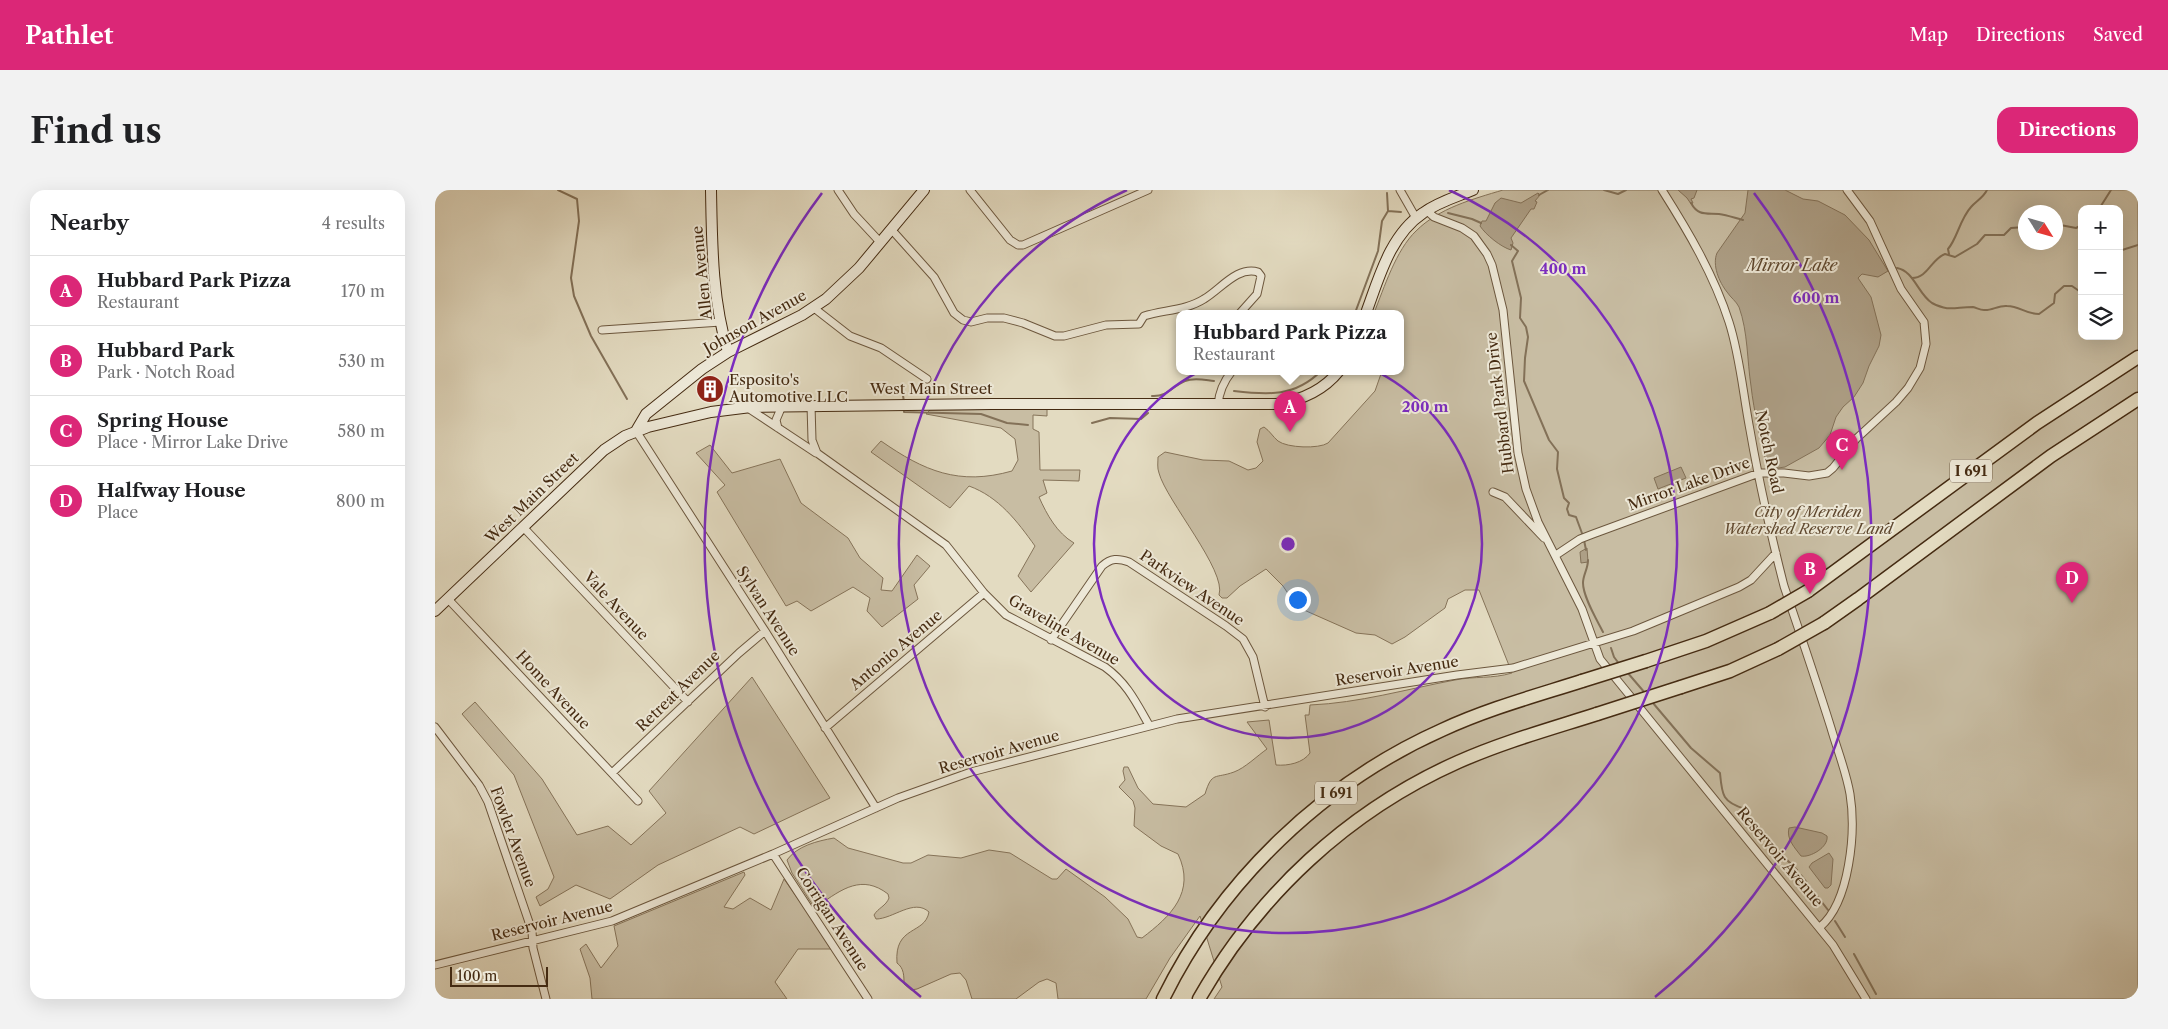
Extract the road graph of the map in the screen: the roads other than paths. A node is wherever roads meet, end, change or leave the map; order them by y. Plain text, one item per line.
1 (711, 190) edge
2 (839, 190) edge
3 (924, 190) edge
4 (970, 190) edge
5 (1148, 190) edge
6 (1400, 190) edge
7 (1473, 190) edge
8 (1662, 190) edge
9 (1847, 190) edge
10 (1427, 210) junction
11 (1416, 218) junction
12 (891, 229) junction
13 (880, 242) junction
14 (814, 308) junction
15 (1243, 310) edge
16 (1367, 310) edge
17 (721, 322) junction
18 (603, 330) dead end
19 (728, 352) junction
20 (2138, 356) edge
21 (1229, 375) edge
22 (1335, 375) edge
23 (927, 379) dead end
24 (2138, 399) edge
25 (811, 405) junction
26 (1218, 405) junction
27 (782, 406) junction
28 (747, 408) junction
29 (778, 428) junction
30 (636, 431) junction
31 (817, 453) junction
32 (1759, 473) junction
33 (1493, 492) dead end
34 (524, 528) junction
35 (1547, 541) junction
36 (1776, 553) junction
37 (1556, 555) junction
38 (984, 593) junction
39 (448, 599) junction
40 (435, 611) edge
41 (765, 631) junction
42 (1051, 640) junction
43 (1593, 643) junction
44 (687, 702) junction
45 (1265, 707) junction
46 (1149, 725) junction
47 (435, 727) edge
48 (825, 728) junction
49 (612, 773) junction
50 (637, 801) dead end
51 (876, 808) junction
52 (773, 854) junction
53 (1819, 927) junction
54 (533, 940) junction
55 (435, 965) edge
56 (546, 999) edge
57 (868, 999) edge
58 (1163, 999) edge
59 (1199, 999) edge
60 (1866, 999) edge

1 - 17 main road, Allen Avenue
2 - 13 street
3 - 12 main road, Johnson Avenue
4 - 5 street
6 - 11 street
7 - 10 main road
8 - 32 street, Notch Road
9 - 32 street, Mirror Lake Drive
10 - 11 main road
10 - 35 street, Hubbard Park Drive
11 - 16 main road
12 - 13 main road, Johnson Avenue
12 - 15 street
13 - 14 main road, Johnson Avenue
14 - 19 main road, Johnson Avenue
14 - 23 street
17 - 18 street
17 - 19 main road, Allen Avenue
19 - 30 main road, Johnson Avenue
20 - 58 highway, I 691, bridge
21 - 26 street
22 - 26 main road, West Main Street
24 - 59 highway, I 691, bridge
25 - 26 main road, West Main Street
25 - 27 main road, West Main Street
25 - 31 street
27 - 28 main road, West Main Street
27 - 29 street
28 - 29 street, Graveline Avenue
28 - 30 main road, West Main Street
29 - 31 street, Graveline Avenue
30 - 34 main road, West Main Street
30 - 41 street, Sylvan Avenue
31 - 38 street, Graveline Avenue
32 - 36 street, Notch Road
32 - 37 street, Mirror Lake Drive
33 - 35 street
34 - 39 main road, West Main Street
34 - 44 street, Vale Avenue
35 - 37 street, Hubbard Park Drive
36 - 43 street, Reservoir Avenue
36 - 53 street, Notch Road
37 - 43 street, Hubbard Park Drive
38 - 42 street, Graveline Avenue
38 - 48 street, Antonio Avenue
39 - 40 main road, West Main Street
39 - 49 street, Home Avenue
41 - 44 street, Retreat Avenue
41 - 48 street, Sylvan Avenue
42 - 45 street, Parkview Avenue
42 - 46 street, Graveline Avenue
43 - 45 street, Reservoir Avenue
43 - 53 street, Reservoir Avenue
44 - 49 street, Retreat Avenue
45 - 46 street, Reservoir Avenue
46 - 51 street, Reservoir Avenue
47 - 54 street, Fowler Avenue
48 - 51 street, Sylvan Avenue
49 - 50 street, Home Avenue
51 - 52 street, Reservoir Avenue
52 - 54 street, Reservoir Avenue
52 - 57 street, Corrigan Avenue
53 - 60 street, Reservoir Avenue
54 - 55 street, Reservoir Avenue
54 - 56 street, Fowler Avenue

